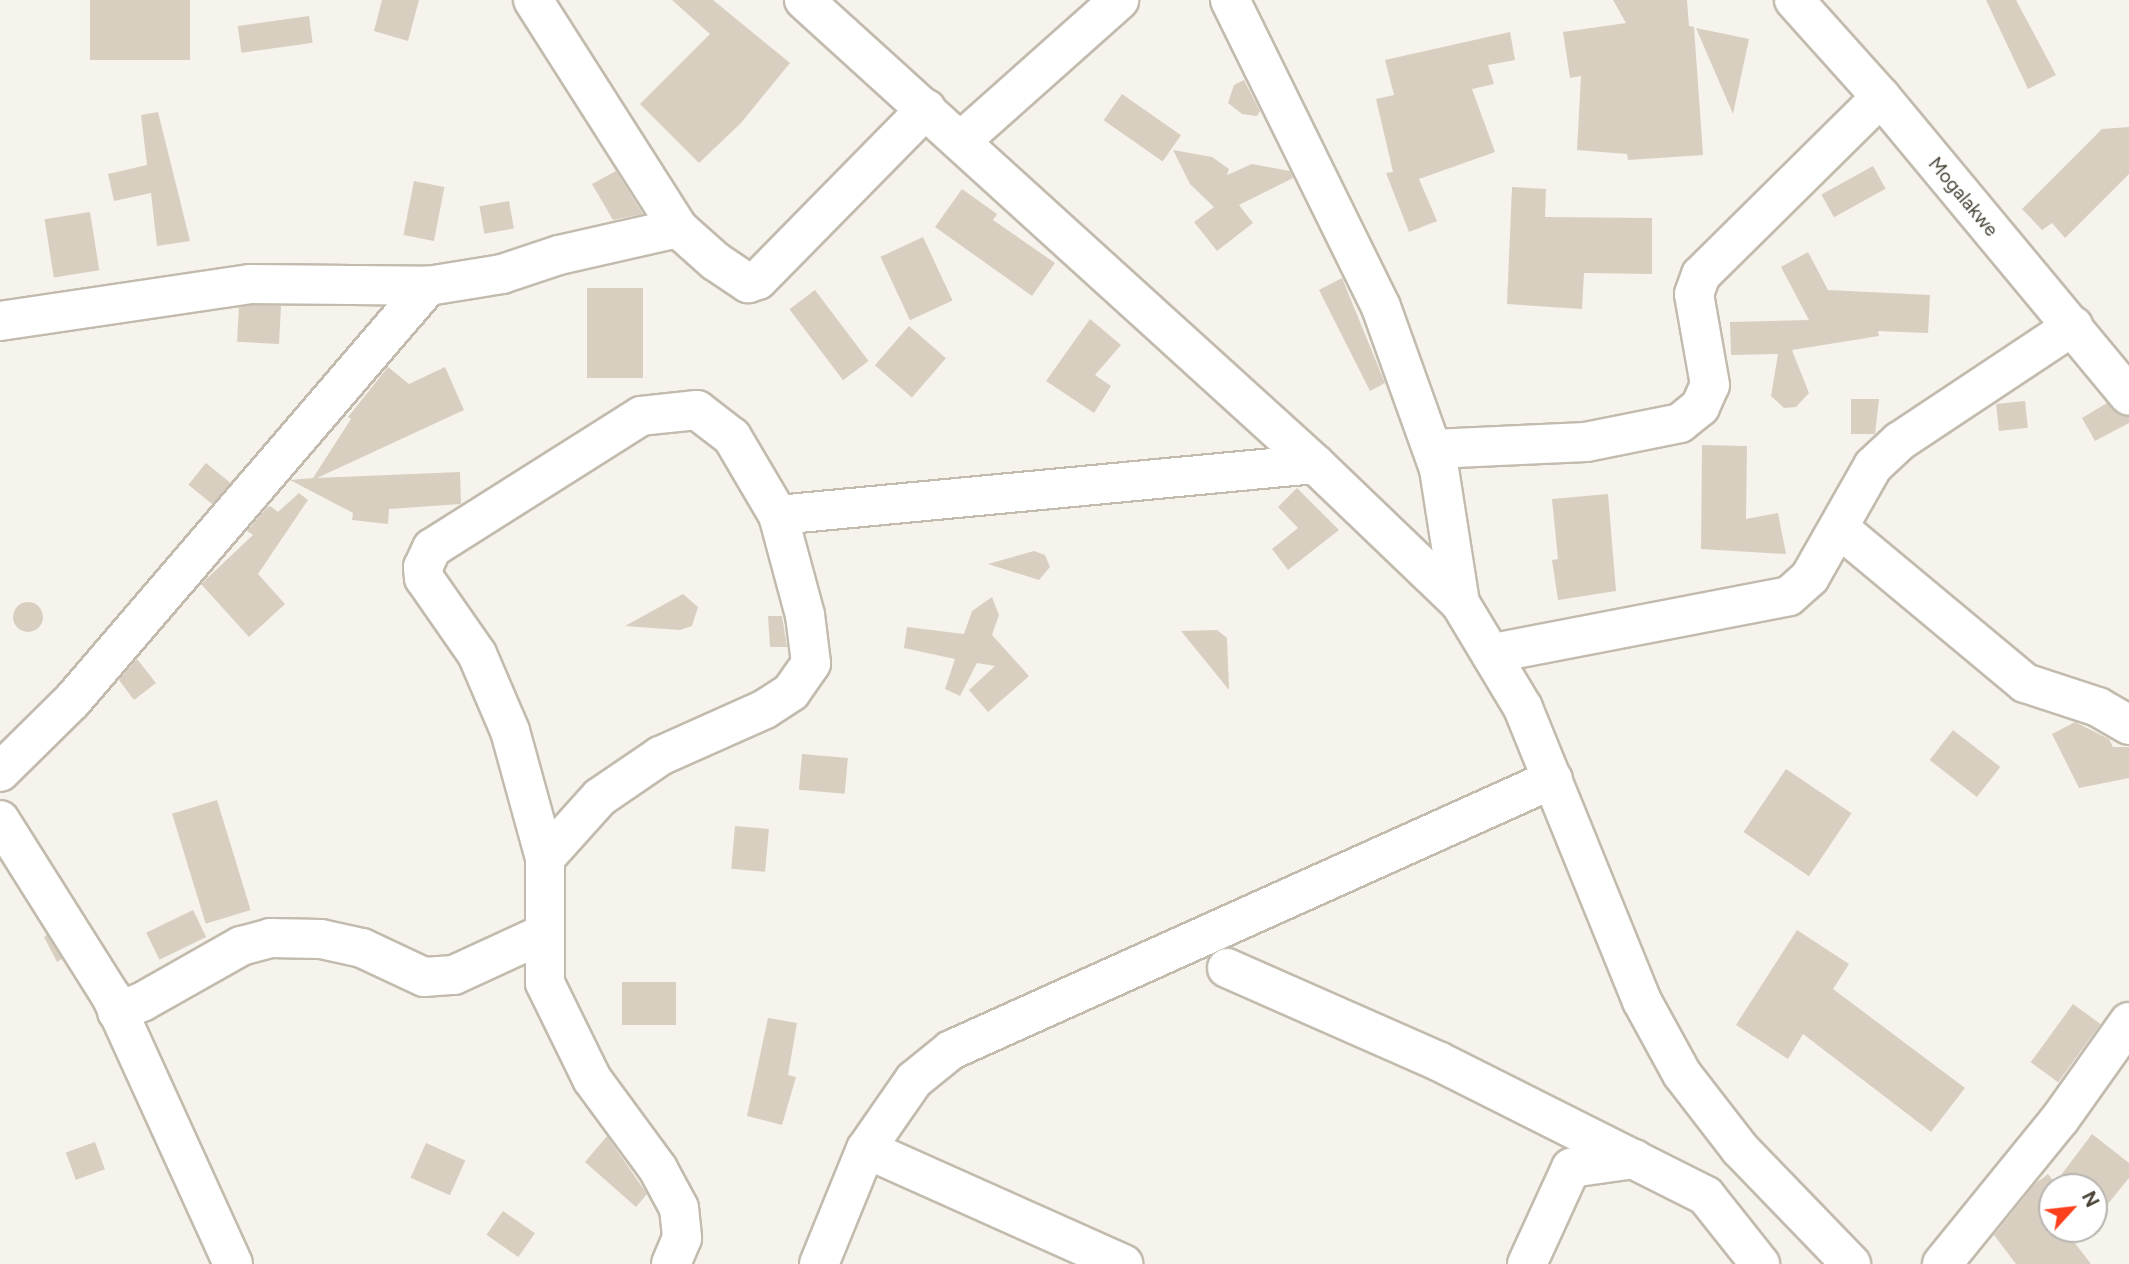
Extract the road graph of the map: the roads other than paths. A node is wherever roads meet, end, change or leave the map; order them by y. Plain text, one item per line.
1 (533, 0) edge
2 (804, 0) edge
3 (1119, 0) edge
4 (1230, 0) edge
5 (1794, 0) edge
6 (1881, 97) junction
7 (926, 109) junction
8 (961, 141) junction
9 (678, 228) junction
10 (428, 286) junction
11 (0, 321) edge
12 (2073, 326) junction
13 (2129, 396) edge
14 (1433, 449) junction
15 (1315, 464) junction
16 (778, 515) junction
17 (1839, 528) junction
18 (1461, 603) junction
19 (1494, 653) junction
20 (2129, 725) edge
21 (0, 772) edge
22 (1553, 779) junction
23 (0, 820) edge
24 (545, 858) junction
25 (543, 934) junction
26 (1227, 968) dead end
27 (117, 1012) junction
28 (2129, 1022) edge
29 (866, 1149) junction
30 (1634, 1159) junction
31 (233, 1264) edge
32 (671, 1264) edge
33 (819, 1264) edge
34 (1123, 1264) edge
35 (1527, 1264) edge
36 (1760, 1264) edge
37 (1850, 1264) edge
38 (1942, 1264) edge

1 - 9 street
2 - 7 street
3 - 8 street
4 - 14 street
5 - 6 street, Mogalakwe
6 - 12 street, Mogalakwe
6 - 14 street
7 - 8 street
7 - 9 street
8 - 15 street
9 - 10 street
10 - 11 street
10 - 21 street
12 - 13 street, Mogalakwe
12 - 17 street
14 - 18 street
15 - 16 street
15 - 18 street
16 - 24 street
16 - 24 street
17 - 19 street
17 - 20 street
18 - 19 street
19 - 22 street
22 - 29 street
22 - 37 street
23 - 27 street
24 - 25 street
25 - 27 street
25 - 32 street
26 - 30 street
27 - 31 street
28 - 38 street
29 - 33 street
29 - 34 street
30 - 35 street
30 - 36 street

